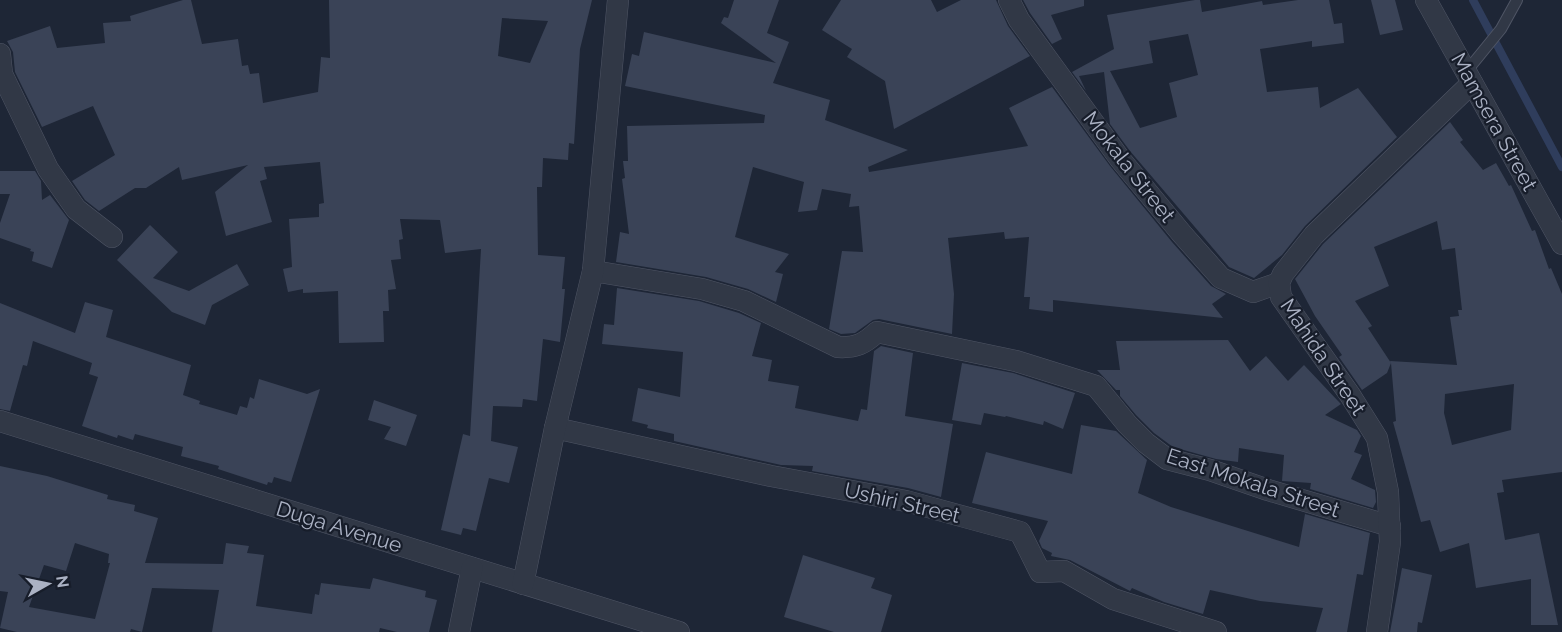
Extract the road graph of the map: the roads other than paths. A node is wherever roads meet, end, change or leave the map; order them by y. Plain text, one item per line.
1 (618, 0) edge
2 (1009, 0) edge
3 (1426, 0) edge
4 (1517, 0) edge
5 (0, 54) edge
6 (1469, 78) junction
7 (112, 237) dead end
8 (1562, 244) edge
9 (593, 271) junction
10 (1279, 283) junction
11 (0, 421) edge
12 (555, 428) junction
13 (1390, 526) junction
14 (472, 568) junction
15 (523, 584) junction
16 (459, 632) edge
17 (679, 632) edge
18 (1216, 632) edge
19 (1377, 632) edge

1 - 9 street
2 - 10 street, Mokala Street
3 - 6 street, Mamsera Street
4 - 6 lane
5 - 7 street
6 - 8 street, Mamsera Street
6 - 10 street, Mahida Street
9 - 12 street
9 - 13 street, East Mokala Street
10 - 13 street, Mahida Street
11 - 14 street, Duga Avenue
12 - 15 street
12 - 18 street, Ushiri Street
13 - 19 street, Mahida Street
14 - 15 street, Duga Avenue
14 - 16 street
15 - 17 street, Duga Avenue

